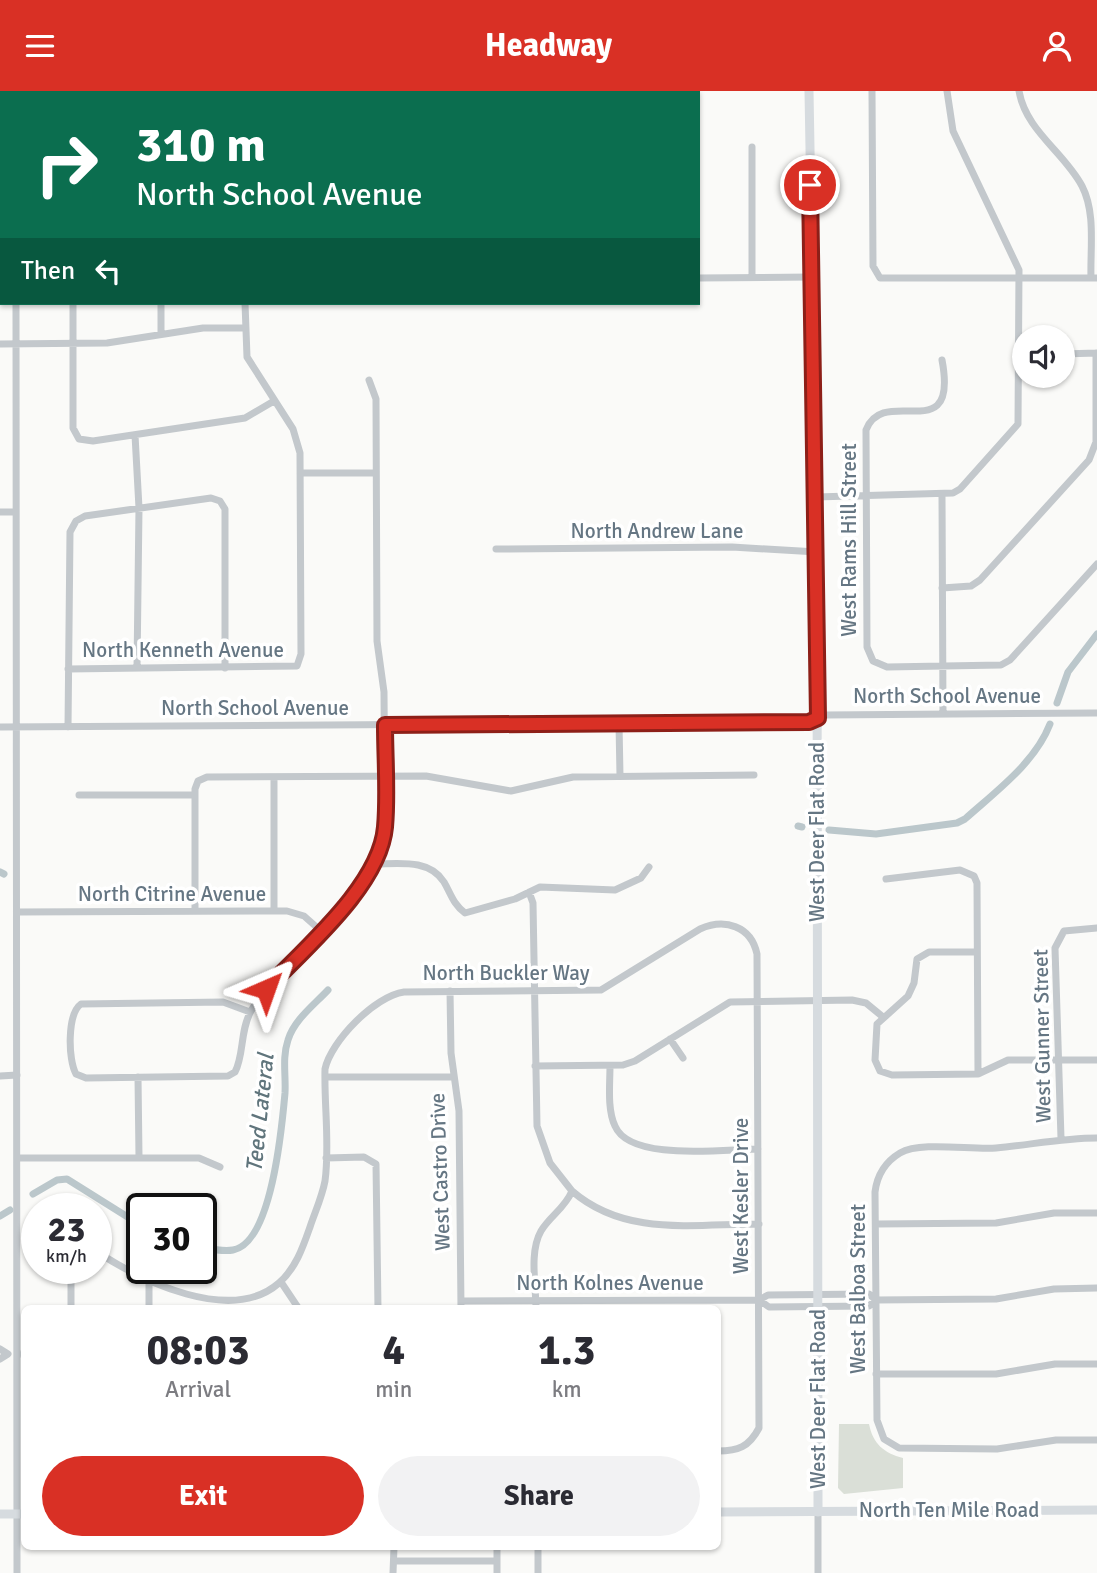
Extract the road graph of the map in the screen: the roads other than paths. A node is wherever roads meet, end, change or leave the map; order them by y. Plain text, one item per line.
1 (809, 91) edge
2 (872, 91) edge
3 (947, 91) edge
4 (1019, 91) edge
5 (752, 147) dead end
6 (752, 277) junction
7 (700, 278) edge
8 (811, 278) junction
9 (1094, 278) edge
10 (1020, 279) junction
11 (16, 305) edge
12 (73, 305) edge
13 (161, 305) edge
14 (245, 305) edge
15 (1021, 325) edge
16 (245, 328) junction
17 (161, 334) junction
18 (74, 343) junction
19 (0, 344) edge
20 (16, 344) junction
21 (1075, 353) edge
22 (1096, 353) edge
23 (942, 360) dead end
24 (369, 380) dead end
25 (1020, 388) edge
26 (274, 401) junction
27 (135, 435) junction
28 (300, 473) junction
29 (376, 473) junction
30 (866, 495) junction
31 (942, 495) junction
32 (816, 497) junction
33 (139, 508) junction
34 (0, 512) edge
35 (16, 512) junction
36 (496, 549) dead end
37 (817, 552) junction
38 (1097, 564) edge
39 (942, 588) junction
40 (943, 667) junction
41 (137, 668) junction
42 (225, 668) junction
43 (68, 669) junction
44 (1097, 713) edge
45 (943, 714) junction
46 (818, 718) junction
47 (619, 723) junction
48 (385, 725) junction
49 (0, 727) edge
50 (17, 727) junction
51 (68, 727) junction
52 (385, 775) junction
53 (754, 775) dead end
54 (620, 776) junction
55 (274, 777) junction
56 (79, 795) dead end
57 (195, 795) junction
58 (373, 864) junction
59 (649, 867) dead end
60 (886, 879) dead end
61 (528, 892) junction
62 (195, 911) junction
63 (274, 911) junction
64 (17, 912) junction
65 (1097, 928) edge
66 (321, 931) junction
67 (751, 937) joint
68 (977, 952) junction
69 (450, 991) junction
70 (534, 991) junction
71 (757, 1000) junction
72 (816, 1000) junction
73 (250, 1012) junction
74 (883, 1017) junction
75 (670, 1039) junction
76 (682, 1058) dead end
77 (1060, 1060) junction
78 (1097, 1060) edge
79 (535, 1066) junction
80 (610, 1066) junction
81 (978, 1074) junction
82 (17, 1075) junction
83 (0, 1076) edge
84 (138, 1077) junction
85 (325, 1077) junction
86 (454, 1077) junction
87 (1061, 1138) junction
88 (1097, 1138) edge
89 (758, 1149) junction
90 (139, 1157) junction
91 (17, 1158) junction
92 (326, 1158) junction
93 (220, 1167) dead end
94 (572, 1191) junction
95 (1097, 1213) edge
96 (759, 1224) junction
97 (876, 1224) junction
98 (281, 1282) junction
99 (71, 1284) edge
100 (149, 1284) edge
101 (157, 1284) edge
102 (1097, 1288) edge
103 (818, 1294) junction
104 (225, 1300) junction
105 (759, 1300) junction
106 (876, 1300) junction
107 (71, 1305) edge
108 (149, 1305) edge
109 (225, 1305) edge
110 (296, 1305) edge
111 (378, 1305) edge
112 (461, 1305) edge
113 (536, 1305) edge
114 (684, 1305) edge
115 (818, 1306) junction
116 (21, 1315) edge
117 (0, 1349) edge
118 (8, 1354) junction
119 (21, 1354) edge
120 (0, 1359) edge
121 (1097, 1364) edge
122 (876, 1374) junction
123 (1097, 1440) edge
124 (721, 1451) edge
125 (1097, 1510) edge
126 (721, 1512) edge
127 (818, 1512) junction
128 (0, 1514) edge
129 (21, 1514) edge
130 (394, 1550) edge
131 (497, 1550) edge
132 (538, 1550) edge
133 (394, 1561) junction
134 (497, 1562) junction
135 (18, 1573) edge
136 (393, 1573) edge
137 (497, 1573) edge
138 (538, 1573) edge
139 (818, 1573) edge

1 - 8 main road, West Deer Flat Road
2 - 10 street
3 - 10 street
4 - 9 street
5 - 6 street
6 - 7 street
6 - 8 street
8 - 32 main road, West Deer Flat Road
9 - 10 street
10 - 15 street
11 - 20 street
12 - 18 street
13 - 17 street
14 - 16 street
16 - 17 street
16 - 26 street
17 - 18 street
18 - 20 street
18 - 27 street
19 - 20 street
20 - 35 street
21 - 22 street
22 - 39 street
23 - 30 street, West Rams Hill Street
24 - 29 street
25 - 31 street
26 - 27 street
26 - 28 street
27 - 33 street
28 - 29 street
28 - 42 street, North Kenneth Avenue
29 - 48 street
30 - 31 street
30 - 32 street
30 - 40 street, West Rams Hill Street
31 - 39 street
32 - 37 main road, West Deer Flat Road
33 - 41 street
33 - 42 street
33 - 43 street
34 - 35 street
35 - 50 street
36 - 37 street, North Andrew Lane
37 - 46 main road, West Deer Flat Road
38 - 40 street
39 - 40 street
40 - 45 street
41 - 42 street, North Kenneth Avenue
41 - 43 street, North Kenneth Avenue
43 - 51 street
44 - 45 street, North School Avenue
45 - 46 street, North School Avenue
46 - 47 street, North School Avenue
46 - 72 main road, West Deer Flat Road
47 - 48 street, North School Avenue
47 - 54 street
48 - 51 street, North School Avenue
48 - 52 street
49 - 50 street, North School Avenue
50 - 51 street, North School Avenue
50 - 64 street
52 - 54 street
52 - 55 street
52 - 58 street
53 - 54 street
55 - 57 street
55 - 63 street
56 - 57 street
57 - 62 street
58 - 61 street
58 - 66 street
59 - 61 street
60 - 68 street
61 - 70 street
62 - 63 street, North Citrine Avenue
62 - 64 street, North Citrine Avenue
63 - 66 street, North Citrine Avenue
64 - 82 street
65 - 77 street, West Gunner Street
66 - 73 street
67 - 70 street, North Buckler Way
67 - 71 street, West Kesler Drive
68 - 74 street
68 - 81 street
69 - 70 street, North Buckler Way
69 - 85 street, North Buckler Way
69 - 86 street, West Castro Drive
70 - 79 street
71 - 72 street
71 - 75 street
71 - 89 street, West Kesler Drive
72 - 74 street
72 - 103 main road, West Deer Flat Road
73 - 84 street
73 - 84 street
74 - 81 street
75 - 76 street
75 - 80 street
77 - 78 street
77 - 81 street
77 - 87 street, West Gunner Street
79 - 80 street
79 - 94 street
80 - 89 street
82 - 83 street
82 - 91 street
84 - 90 street
85 - 86 street
85 - 92 street, North Buckler Way
86 - 112 street, West Castro Drive
87 - 88 street
87 - 97 street, West Balboa Street
89 - 96 street, West Kesler Drive
90 - 91 street
90 - 93 street
91 - 116 street
92 - 98 street, North Buckler Way
92 - 111 street
94 - 96 street
94 - 113 street
95 - 97 street
96 - 105 street, West Kesler Drive
97 - 106 street, West Balboa Street
98 - 104 street
98 - 110 street
99 - 107 street
100 - 108 street
101 - 104 street
102 - 106 street, North Kolnes Avenue
103 - 105 street, North Kolnes Avenue
103 - 106 street, North Kolnes Avenue
103 - 115 main road, West Deer Flat Road
104 - 109 street
105 - 114 street, North Kolnes Avenue
105 - 115 street, North Kolnes Avenue
105 - 124 street, West Kesler Drive
106 - 115 street, North Kolnes Avenue
106 - 122 street, West Balboa Street
112 - 113 street, North Kolnes Avenue
113 - 114 street, North Kolnes Avenue
115 - 127 main road, West Deer Flat Road
117 - 118 street
118 - 119 street
118 - 120 street
121 - 122 street
122 - 123 street, West Balboa Street
125 - 127 main road, North Ten Mile Road
126 - 127 main road, North Ten Mile Road
127 - 139 street, West Deer Flat Road
128 - 129 main road
129 - 135 street
130 - 133 street
131 - 134 street
132 - 138 street
133 - 134 street
133 - 136 street
134 - 137 street

